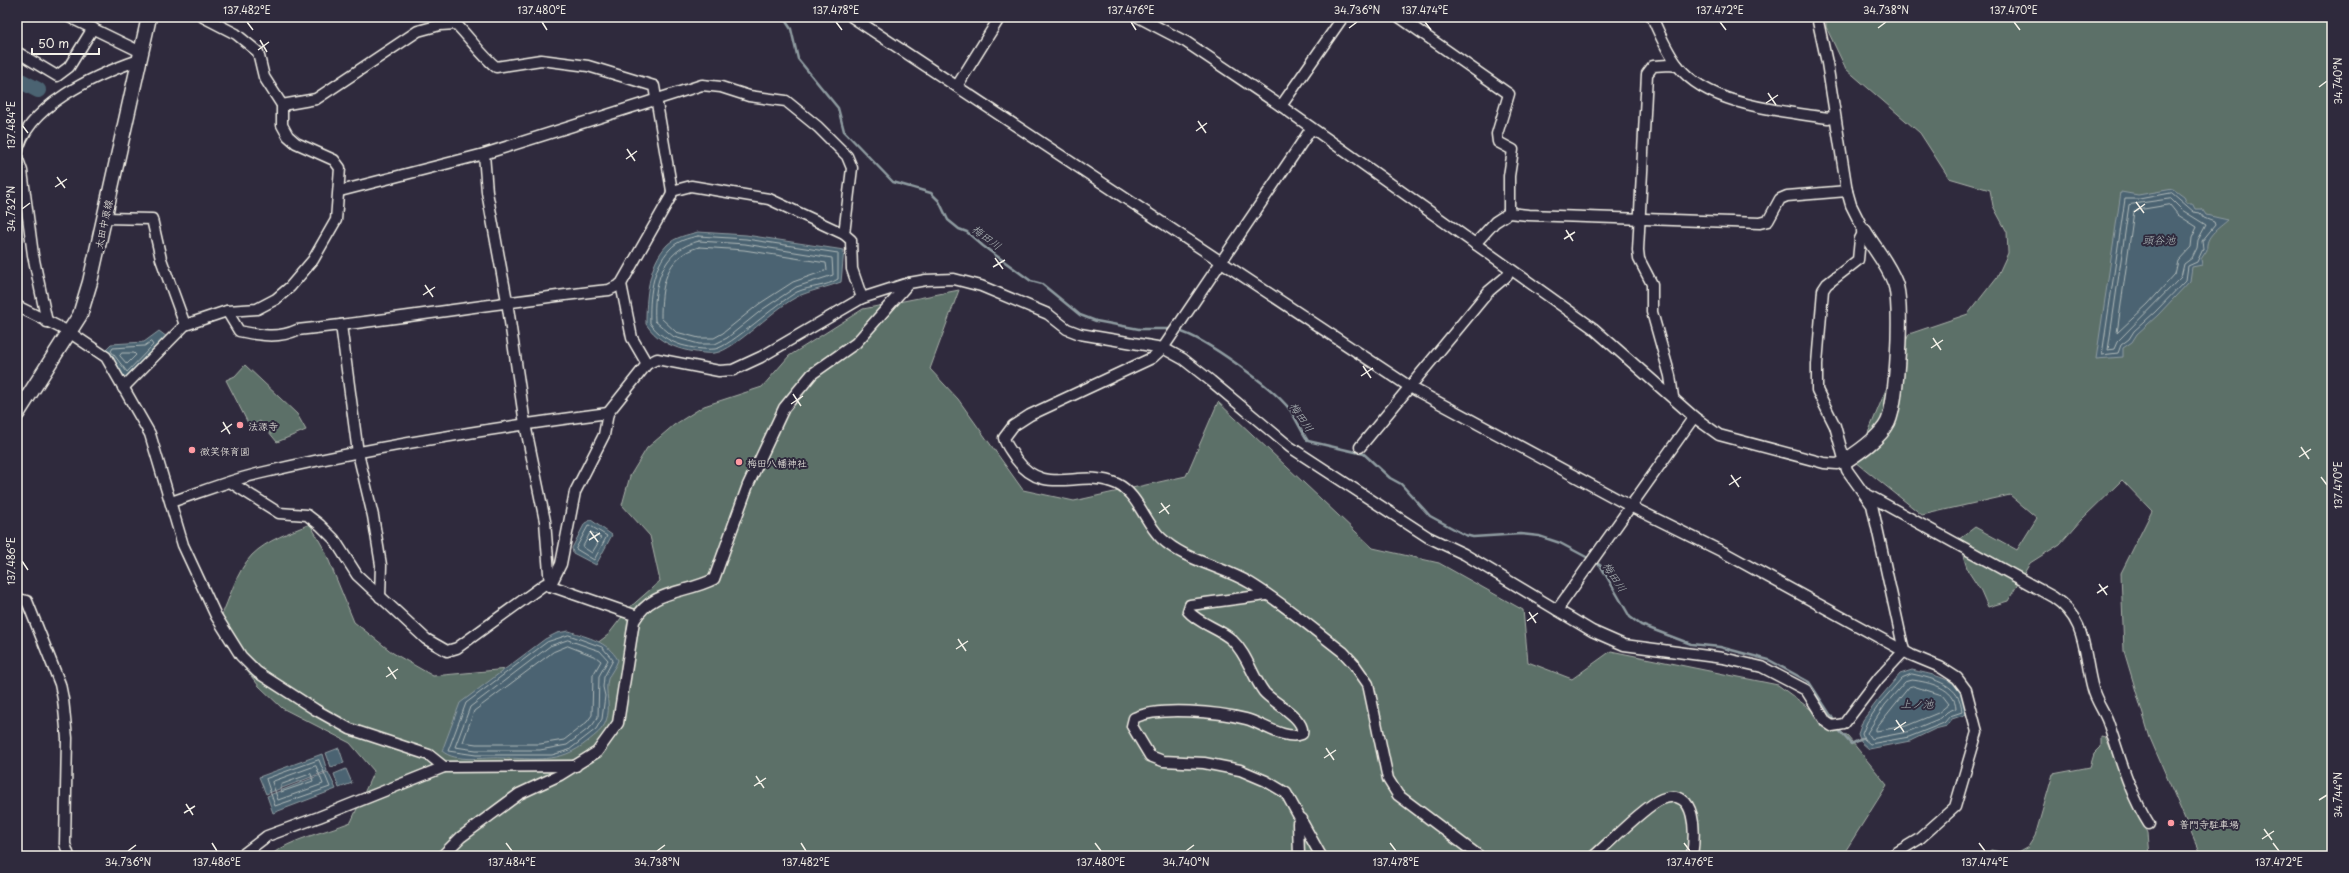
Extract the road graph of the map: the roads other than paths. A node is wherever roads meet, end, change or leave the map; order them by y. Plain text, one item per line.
1 (69, 17) edge
2 (149, 17) edge
3 (203, 17) edge
4 (852, 17) edge
5 (1000, 17) edge
6 (1138, 17) edge
7 (1343, 17) edge
8 (1399, 17) edge
9 (1652, 17) edge
10 (1817, 17) edge
11 (1149, 19) edge
12 (93, 28) junction
13 (17, 52) edge
14 (140, 56) junction
15 (1678, 66) junction
16 (957, 86) junction
17 (658, 100) junction
18 (282, 105) junction
19 (1281, 106) junction
20 (1834, 116) junction
21 (1311, 129) junction
22 (17, 152) edge
23 (484, 154) junction
24 (340, 190) junction
25 (672, 191) junction
26 (1847, 191) junction
27 (1509, 212) junction
28 (105, 218) junction
29 (1640, 219) junction
30 (1864, 231) junction
31 (844, 234) junction
32 (1475, 244) junction
33 (1221, 261) junction
34 (1510, 269) junction
35 (910, 283) junction
36 (621, 284) junction
37 (862, 298) junction
38 (507, 301) junction
39 (17, 306) edge
40 (227, 311) junction
41 (47, 322) junction
42 (185, 325) junction
43 (341, 326) junction
44 (69, 332) junction
45 (1163, 348) junction
46 (647, 364) junction
47 (123, 388) junction
48 (1410, 388) junction
49 (1673, 398) junction
50 (608, 413) junction
51 (17, 414) edge
52 (1694, 417) junction
53 (524, 424) junction
54 (1360, 447) dead end
55 (358, 453) junction
56 (1845, 461) junction
57 (230, 482) junction
58 (1866, 494) junction
59 (171, 502) junction
60 (1630, 506) junction
61 (550, 586) junction
62 (1266, 595) junction
63 (380, 597) junction
64 (17, 599) edge
65 (1557, 610) junction
66 (637, 616) junction
67 (1904, 651) junction
68 (576, 766) junction
69 (444, 767) junction
70 (1302, 819) junction
71 (2149, 824) dead end
72 (1690, 854) edge
73 (69, 856) edge
74 (241, 856) edge
75 (442, 856) edge
76 (1299, 856) edge
77 (1321, 856) edge
78 (1479, 856) edge
79 (1594, 856) edge
80 (1891, 856) edge

1 - 12 street
2 - 14 main road, 太田中原線
3 - 18 street
4 - 16 street
5 - 16 street
6 - 11 street
7 - 19 street
8 - 27 street
9 - 15 street
10 - 20 street
11 - 19 street
12 - 13 street
12 - 14 street
14 - 22 street
14 - 28 main road, 太田中原線
15 - 20 street
15 - 29 street
16 - 33 street
17 - 18 street
17 - 23 street
17 - 25 street
17 - 31 street
18 - 24 street
19 - 21 street
20 - 26 street
21 - 32 street
21 - 33 street
22 - 41 street
23 - 24 street
23 - 38 street
24 - 40 street
25 - 31 street
25 - 36 street
26 - 29 street
26 - 30 street
27 - 29 street
27 - 32 street
28 - 42 street
28 - 44 main road, 太田中原線
29 - 49 street
30 - 56 street
30 - 56 main road
31 - 37 street
32 - 34 street
33 - 45 street
33 - 48 street
34 - 48 street
34 - 49 street
35 - 37 street
35 - 45 street
35 - 66 street
36 - 38 street
36 - 46 street
37 - 46 street
38 - 43 street
38 - 53 street
39 - 41 street
40 - 42 street
40 - 43 street
41 - 44 street
42 - 47 street
43 - 55 street
44 - 47 street
44 - 51 main road, 太田中原線
45 - 62 street
45 - 65 street
46 - 50 street
47 - 59 street
48 - 54 street
48 - 60 street
49 - 52 street
50 - 53 street
50 - 61 street
52 - 56 street
52 - 60 street
53 - 55 street
53 - 61 street
55 - 57 street
55 - 63 street
56 - 58 street
57 - 59 street
57 - 63 street
58 - 67 street
58 - 71 street
59 - 69 street
60 - 65 street
60 - 67 street
61 - 63 street
61 - 66 street
62 - 70 street
62 - 78 street
64 - 73 street
65 - 67 street
66 - 68 street
67 - 80 street
68 - 69 street
68 - 75 street
69 - 74 street
70 - 76 street
70 - 77 street
72 - 79 street

